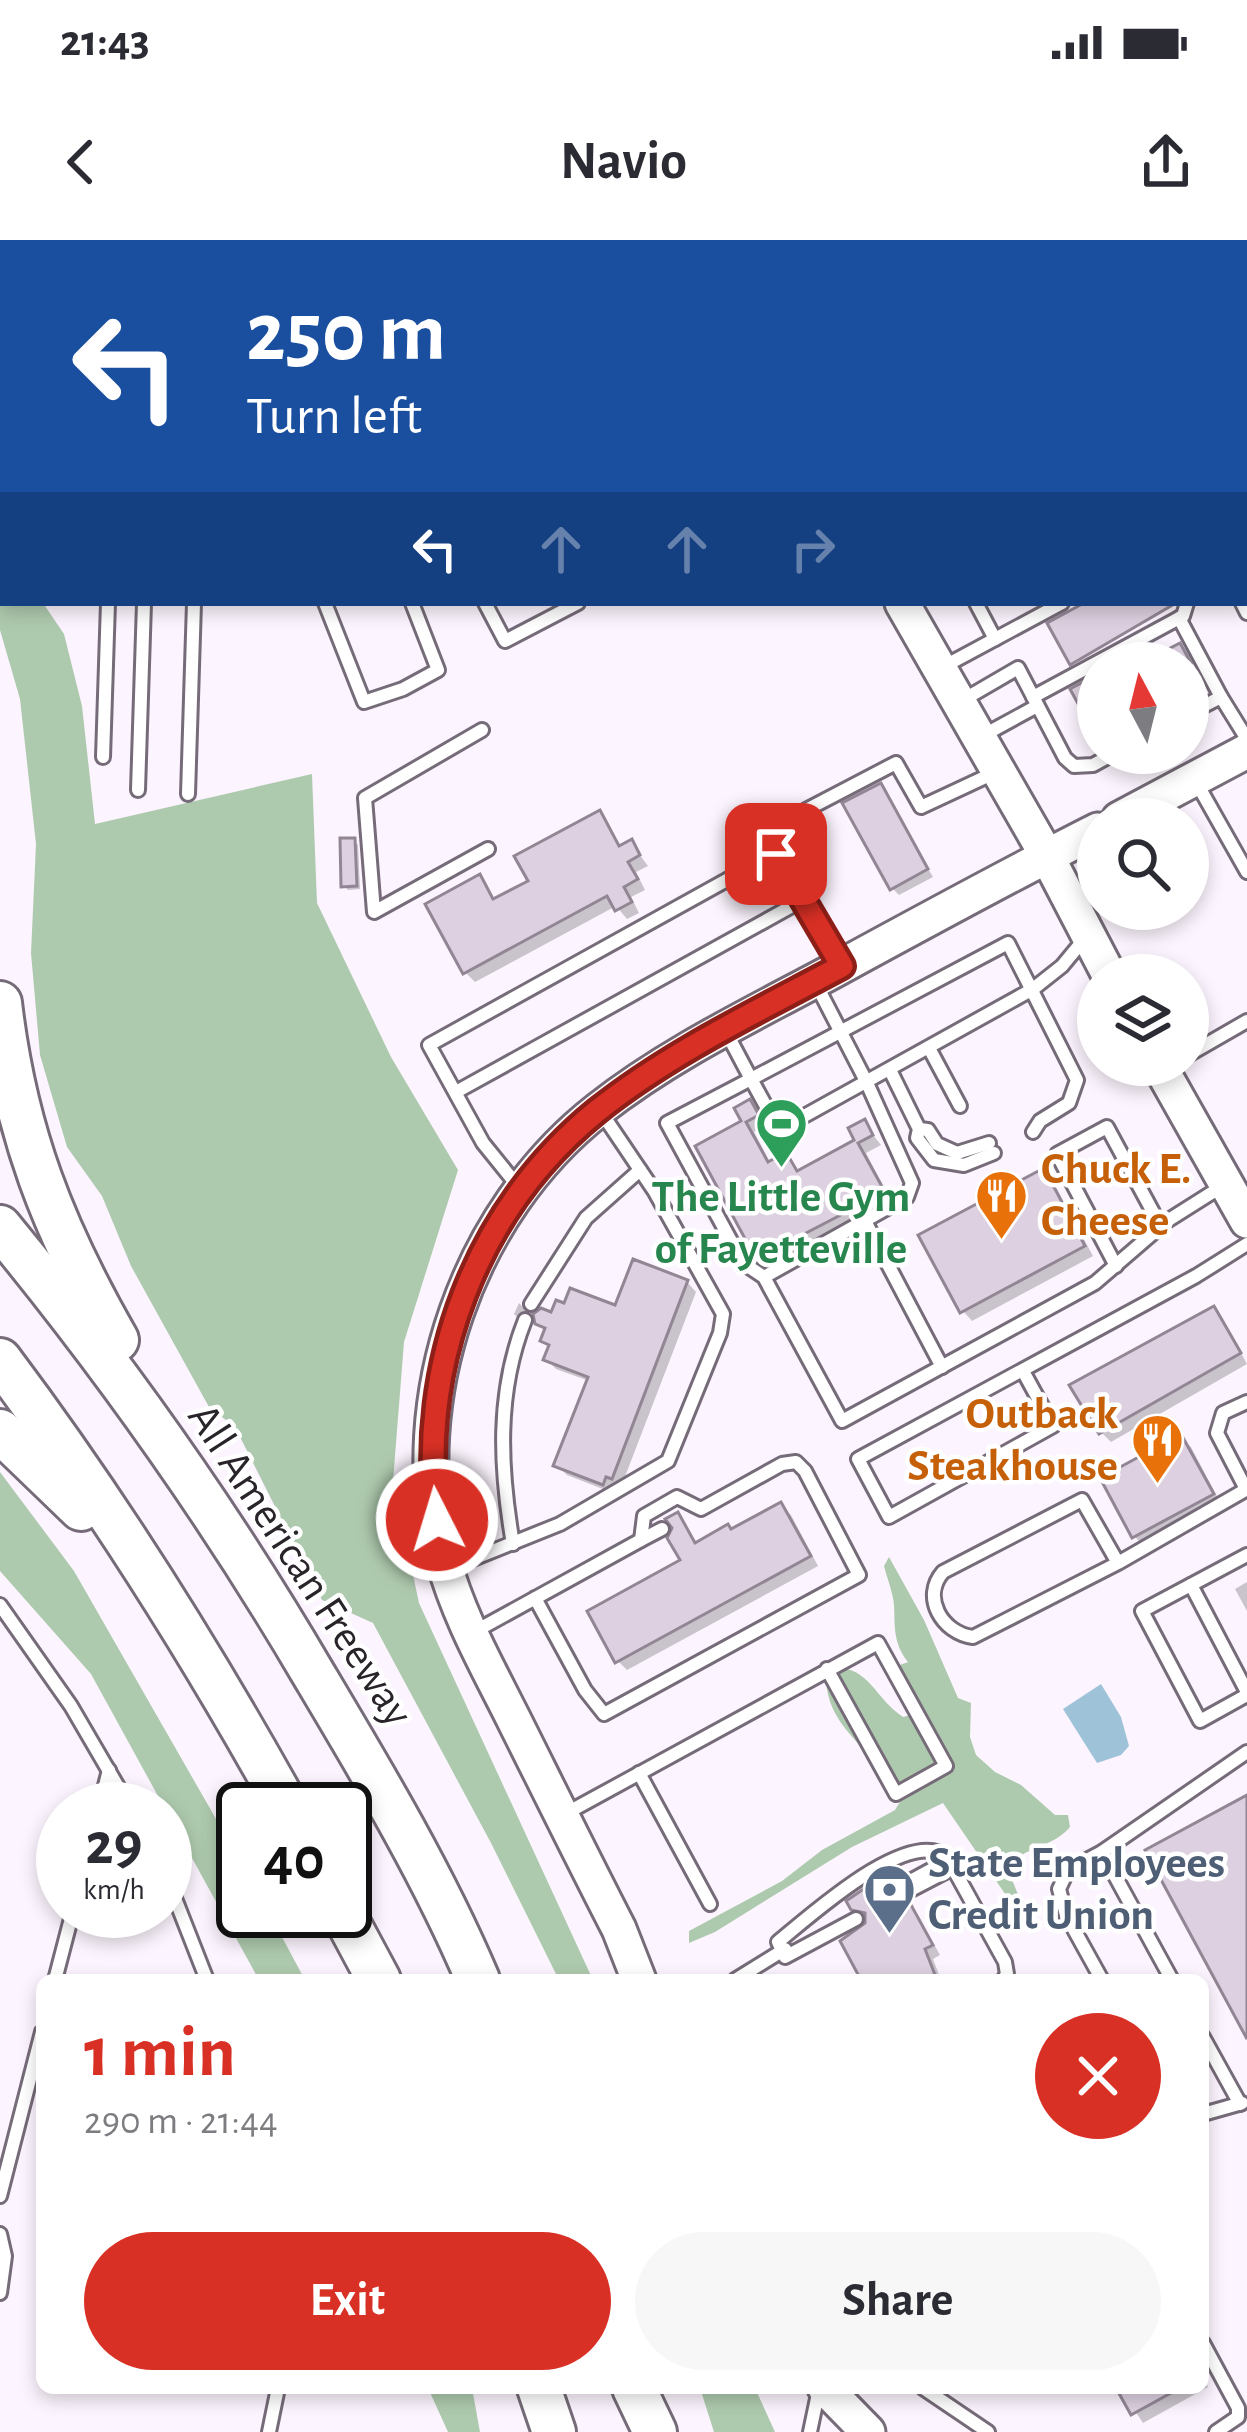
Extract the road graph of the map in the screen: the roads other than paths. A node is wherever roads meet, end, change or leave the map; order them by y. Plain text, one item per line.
1 (108, 606) edge
2 (144, 606) edge
3 (194, 606) edge
4 (326, 606) edge
5 (413, 606) edge
6 (487, 606) edge
7 (572, 606) edge
8 (904, 606) edge
9 (978, 606) edge
10 (1028, 606) edge
11 (1056, 606) edge
12 (1185, 606) edge
13 (1034, 618) junction
14 (1179, 618) junction
15 (995, 639) junction
16 (938, 670) junction
17 (1221, 697) junction
18 (1035, 701) junction
19 (957, 703) junction
20 (1209, 703) edge
21 (482, 730) dead end
22 (977, 738) junction
23 (1247, 740) edge
24 (1247, 751) edge
25 (104, 757) dead end
26 (1077, 766) edge
27 (997, 772) junction
28 (1195, 780) junction
29 (138, 790) dead end
30 (188, 794) dead end
31 (1160, 798) edge
32 (1077, 841) edge
33 (488, 849) dead end
34 (776, 854) junction
35 (1047, 856) junction
36 (1247, 872) edge
37 (801, 901) junction
38 (1087, 936) junction
39 (1097, 954) edge
40 (828, 973) junction
41 (1033, 989) junction
42 (0, 1004) edge
43 (1247, 1021) edge
44 (725, 1030) junction
45 (842, 1033) junction
46 (1209, 1042) edge
47 (929, 1048) junction
48 (890, 1070) junction
49 (751, 1079) junction
50 (867, 1083) junction
51 (1180, 1086) edge
52 (456, 1092) junction
53 (960, 1106) dead end
54 (599, 1109) junction
55 (1034, 1125) dead end
56 (992, 1148) dead end
57 (640, 1170) junction
58 (1225, 1184) junction
59 (521, 1191) junction
60 (866, 1221) junction
61 (1247, 1221) edge
62 (1161, 1226) junction
63 (0, 1228) edge
64 (1247, 1244) edge
65 (1116, 1266) junction
66 (764, 1277) junction
67 (531, 1304) dead end
68 (525, 1320) dead end
69 (0, 1360) edge
70 (942, 1367) junction
71 (1023, 1371) junction
72 (1247, 1402) edge
73 (0, 1431) edge
74 (1247, 1489) edge
75 (701, 1509) junction
76 (682, 1519) dead end
77 (662, 1528) dead end
78 (641, 1540) junction
79 (513, 1544) junction
80 (239, 1554) junction
81 (1247, 1555) edge
82 (1118, 1563) junction
83 (447, 1569) junction
84 (1191, 1585) junction
85 (535, 1598) junction
86 (0, 1605) edge
87 (471, 1633) junction
88 (191, 1645) junction
89 (827, 1669) junction
90 (1247, 1693) edge
91 (1247, 1753) edge
92 (109, 1770) junction
93 (639, 1773) junction
94 (106, 1782) edge
95 (116, 1782) edge
96 (272, 1782) edge
97 (562, 1816) junction
98 (1102, 1852) junction
99 (951, 1864) junction
100 (880, 1902) dead end
101 (710, 1904) dead end
102 (854, 1916) dead end
103 (66, 1938) edge
104 (191, 1938) edge
105 (357, 1938) edge
106 (783, 1954) junction
107 (57, 1974) edge
108 (205, 1974) edge
109 (377, 1974) edge
110 (475, 1974) edge
111 (641, 1974) edge
112 (746, 1974) edge
113 (1007, 1974) edge
114 (1099, 1974) edge
115 (1169, 1974) edge
116 (1209, 2047) edge
117 (36, 2055) edge
118 (1244, 2102) edge
119 (1209, 2112) edge
120 (0, 2123) edge
121 (17, 2128) junction
122 (0, 2197) edge
123 (0, 2234) edge
124 (0, 2293) edge
125 (1209, 2354) edge
126 (277, 2394) edge
127 (527, 2394) edge
128 (541, 2394) edge
129 (633, 2394) edge
130 (635, 2394) edge
131 (820, 2394) edge
132 (828, 2394) edge
133 (932, 2394) edge
134 (269, 2432) edge
135 (536, 2432) edge
136 (554, 2432) edge
137 (641, 2432) edge
138 (655, 2432) edge
139 (811, 2432) edge
140 (868, 2432) edge
141 (988, 2432) edge
142 (1216, 2432) edge

1 - 25 lane
2 - 29 lane
3 - 30 lane
4 - 5 lane
6 - 7 lane
8 - 16 street
9 - 15 lane
10 - 13 lane
11 - 13 lane
12 - 14 lane
13 - 15 lane
14 - 17 lane
14 - 18 lane
15 - 16 lane
16 - 19 street
17 - 20 lane
17 - 23 lane
18 - 19 lane
18 - 22 lane
18 - 26 lane
19 - 22 street
21 - 33 lane
22 - 27 street
24 - 28 street
27 - 34 lane
27 - 35 street
28 - 31 street
28 - 36 lane
32 - 35 street
34 - 37 lane
34 - 52 lane
35 - 38 street
35 - 40 street
37 - 40 lane
37 - 52 lane
38 - 39 street
38 - 41 lane
40 - 44 street
40 - 45 lane
41 - 45 lane
41 - 47 lane
41 - 55 lane
42 - 80 highway
43 - 46 lane
44 - 49 lane
44 - 54 street
45 - 49 lane
45 - 50 lane
47 - 48 lane
47 - 53 lane
48 - 50 lane
48 - 56 lane
49 - 50 lane
49 - 66 lane
50 - 60 lane
51 - 58 street
52 - 59 lane
54 - 57 lane
54 - 59 street
57 - 67 lane
57 - 79 lane
58 - 61 street
58 - 62 lane
59 - 83 street
60 - 66 lane
60 - 70 lane
62 - 65 lane
62 - 65 lane
63 - 80 highway, All American Freeway
64 - 71 lane
65 - 70 lane
66 - 70 lane
68 - 79 lane
69 - 88 highway
71 - 71 lane
72 - 74 lane
73 - 88 highway
74 - 82 lane
75 - 76 lane
75 - 78 lane
75 - 85 lane
77 - 78 lane
78 - 85 lane
79 - 83 lane
80 - 110 highway, All American Freeway
81 - 84 lane
82 - 82 lane
83 - 87 street
84 - 90 lane
84 - 90 lane
85 - 87 lane
86 - 92 lane
87 - 97 street
88 - 96 highway
89 - 89 lane
89 - 93 lane
91 - 98 lane
92 - 94 lane
92 - 95 lane
93 - 97 lane
93 - 101 lane
97 - 111 street
98 - 114 lane
98 - 115 lane
99 - 100 lane
99 - 106 lane
99 - 113 lane
102 - 106 lane
103 - 107 lane
104 - 108 lane
105 - 109 highway
106 - 112 lane
116 - 118 lane
117 - 121 lane
118 - 119 lane
120 - 121 lane
121 - 122 lane
123 - 124 lane
125 - 142 lane
126 - 134 lane
127 - 135 highway
128 - 136 highway
129 - 137 highway
130 - 138 highway
131 - 139 lane
132 - 140 street
133 - 141 lane

